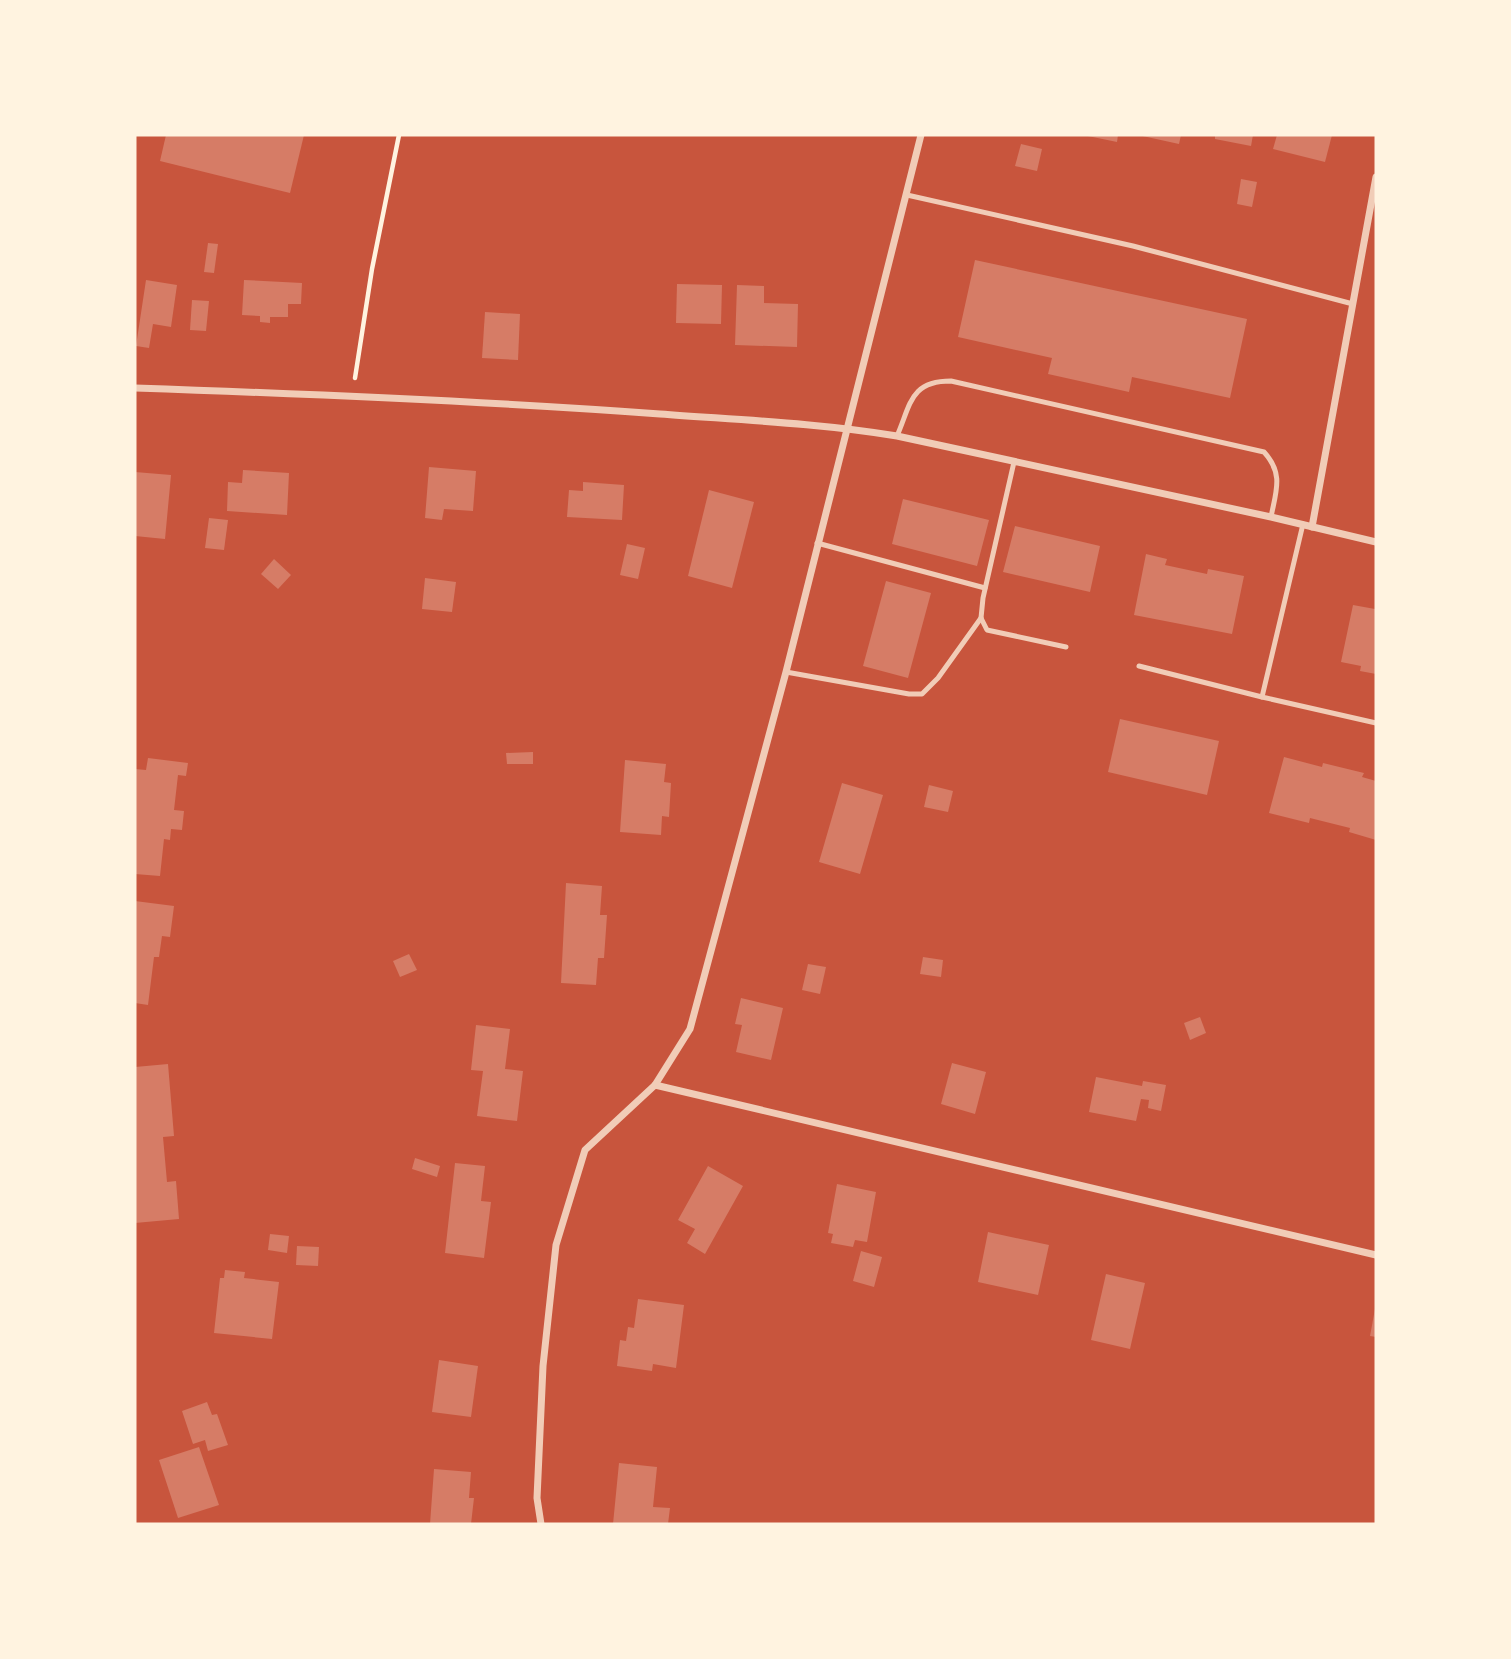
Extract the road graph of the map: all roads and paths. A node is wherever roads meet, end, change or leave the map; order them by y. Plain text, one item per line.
1 (399, 135) edge
2 (921, 135) edge
3 (1376, 177) edge
4 (907, 195) junction
5 (1353, 304) junction
6 (135, 388) edge
7 (353, 395) junction
8 (848, 428) junction
9 (897, 436) junction
10 (1014, 462) junction
11 (1271, 517) junction
12 (1303, 524) junction
13 (1311, 527) junction
14 (1376, 542) edge
15 (817, 543) junction
16 (985, 588) junction
17 (981, 618) junction
18 (1066, 647) dead end
19 (1139, 666) dead end
20 (786, 672) junction
21 (1262, 697) junction
22 (1376, 723) edge
23 (655, 1085) junction
24 (1376, 1255) edge
25 (541, 1524) edge

1 - 7 path
2 - 4 street
3 - 5 street
4 - 5 lane
4 - 8 street
5 - 13 street
6 - 7 street
7 - 8 street
8 - 9 street
8 - 15 street
9 - 10 street
9 - 11 lane
10 - 11 street
10 - 16 lane
11 - 12 street
12 - 13 street
12 - 21 lane
13 - 14 street
15 - 16 lane
15 - 20 street
16 - 17 lane
17 - 18 lane
17 - 20 lane
19 - 21 lane
20 - 23 street
21 - 22 lane
23 - 24 street
23 - 25 street

